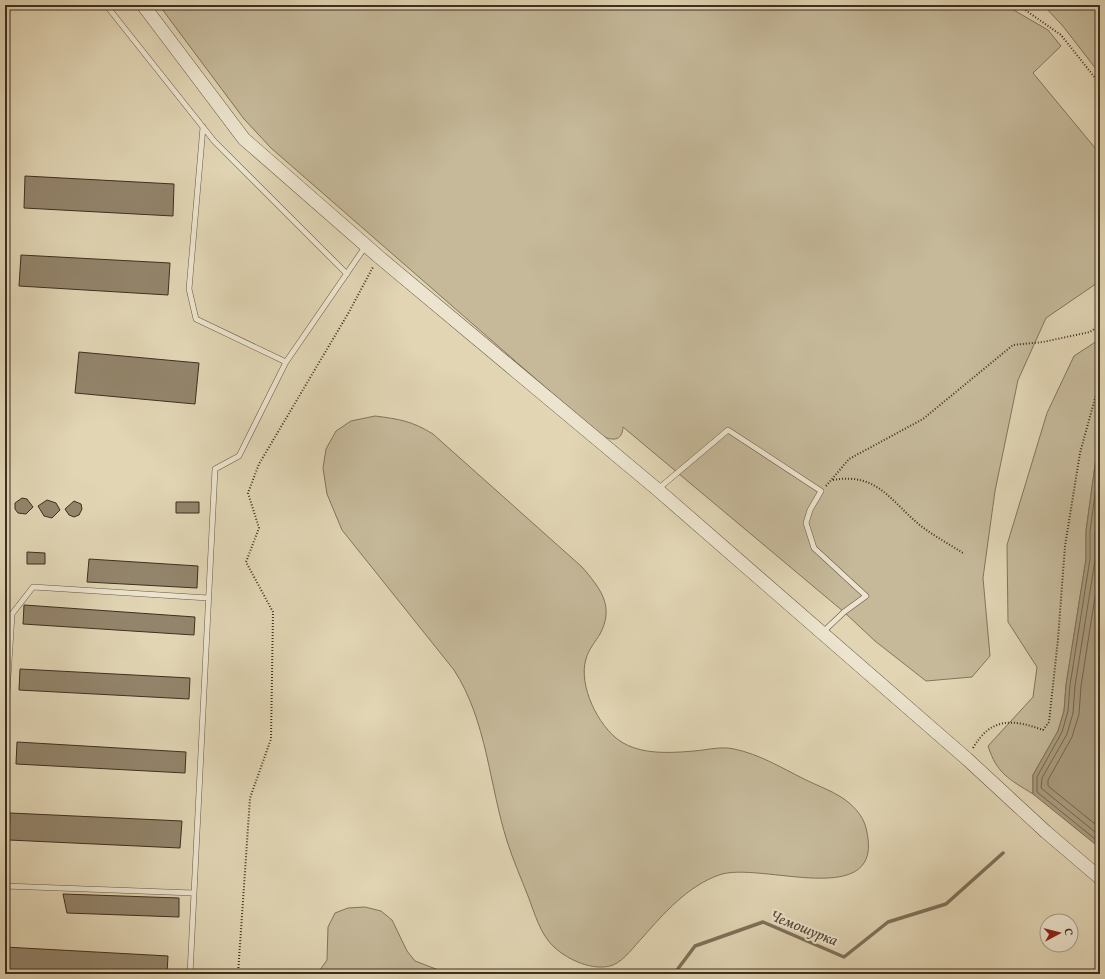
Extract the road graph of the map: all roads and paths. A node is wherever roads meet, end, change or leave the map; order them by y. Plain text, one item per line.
1 (106, 5) edge
2 (143, 5) edge
3 (1018, 5) edge
4 (1100, 84) edge
5 (203, 127) junction
6 (366, 246) junction
7 (379, 257) junction
8 (347, 274) junction
9 (1100, 325) edge
10 (286, 362) junction
11 (1100, 380) edge
12 (832, 480) junction
13 (658, 490) junction
14 (821, 491) junction
15 (963, 553) dead end
16 (208, 598) junction
17 (8, 628) edge
18 (822, 633) junction
19 (5, 725) edge
20 (967, 759) junction
21 (1100, 878) edge
22 (5, 886) edge
23 (194, 893) junction
24 (190, 974) edge
25 (238, 974) edge

1 - 5 lane
2 - 6 street
3 - 4 path
5 - 8 lane
5 - 10 lane
6 - 7 street
6 - 8 lane
7 - 13 street
7 - 25 path
8 - 10 lane
9 - 12 path
10 - 16 lane
11 - 20 path
12 - 14 path
12 - 15 path
13 - 14 lane
13 - 18 street
14 - 18 lane
16 - 17 lane
16 - 23 lane
17 - 19 lane
18 - 20 street
20 - 21 street
22 - 23 lane
23 - 24 lane

